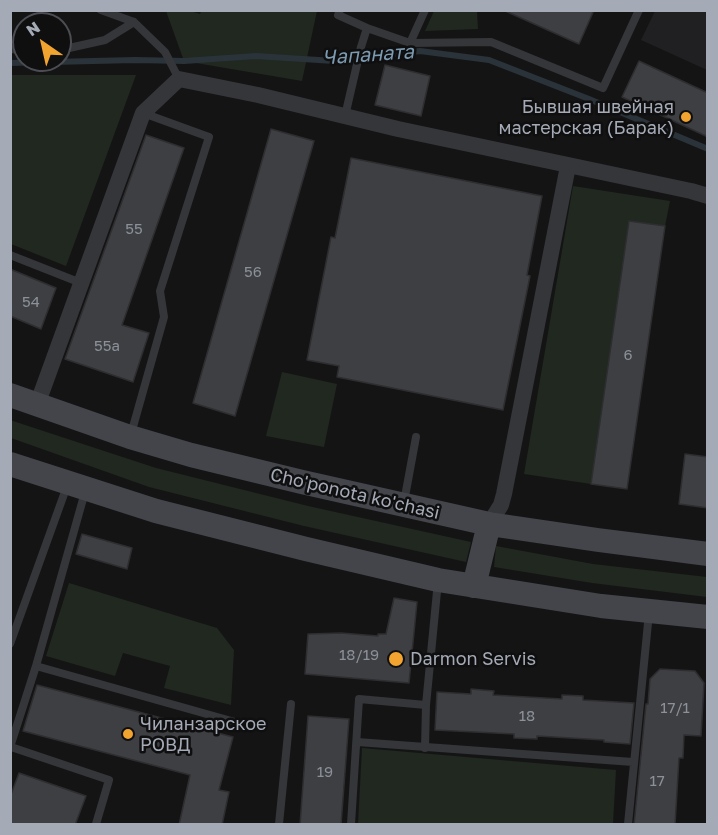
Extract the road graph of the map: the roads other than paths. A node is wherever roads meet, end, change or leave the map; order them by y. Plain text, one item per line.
1 (102, 10) edge
2 (340, 10) edge
3 (425, 10) edge
4 (639, 10) edge
5 (134, 22) junction
6 (367, 28) junction
7 (411, 44) junction
8 (72, 47) edge
9 (179, 79) junction
10 (143, 113) junction
11 (345, 116) junction
12 (568, 166) junction
13 (708, 196) edge
14 (10, 255) edge
15 (81, 283) junction
16 (10, 395) edge
17 (38, 405) junction
18 (130, 437) junction
19 (416, 437) dead end
20 (10, 464) edge
21 (77, 485) junction
22 (403, 505) junction
23 (489, 524) junction
24 (708, 554) edge
25 (438, 580) junction
26 (474, 586) junction
27 (649, 611) junction
28 (708, 618) edge
29 (10, 644) edge
30 (36, 666) junction
31 (291, 704) dead end
32 (426, 705) junction
33 (235, 722) dead end
34 (357, 742) junction
35 (11, 747) edge
36 (425, 748) junction
37 (633, 762) junction
38 (96, 825) edge
39 (279, 825) edge
40 (351, 825) edge
41 (628, 825) edge

1 - 5 lane
2 - 6 lane
3 - 7 lane
4 - 7 lane
5 - 8 lane
5 - 9 lane
6 - 7 lane
6 - 11 lane
9 - 10 street
9 - 11 street
10 - 15 street
10 - 18 lane
11 - 12 street
12 - 13 street
12 - 23 street
14 - 15 lane
15 - 17 street
16 - 17 main road, Cho'ponota ko'chasi
17 - 18 main road, Cho'ponota ko'chasi
18 - 22 main road, Cho'ponota ko'chasi
19 - 22 lane
20 - 21 main road
21 - 25 main road
21 - 29 lane
21 - 30 lane
22 - 23 main road, Cho'ponota ko'chasi
23 - 24 main road, Cho'ponota ko'chasi
23 - 26 main road
25 - 26 main road
25 - 32 lane
26 - 27 main road
27 - 28 main road
27 - 37 lane
30 - 33 lane
30 - 35 lane
31 - 39 lane
32 - 34 lane
32 - 36 lane
34 - 36 lane
34 - 40 lane
35 - 38 lane
36 - 37 lane
37 - 41 lane

